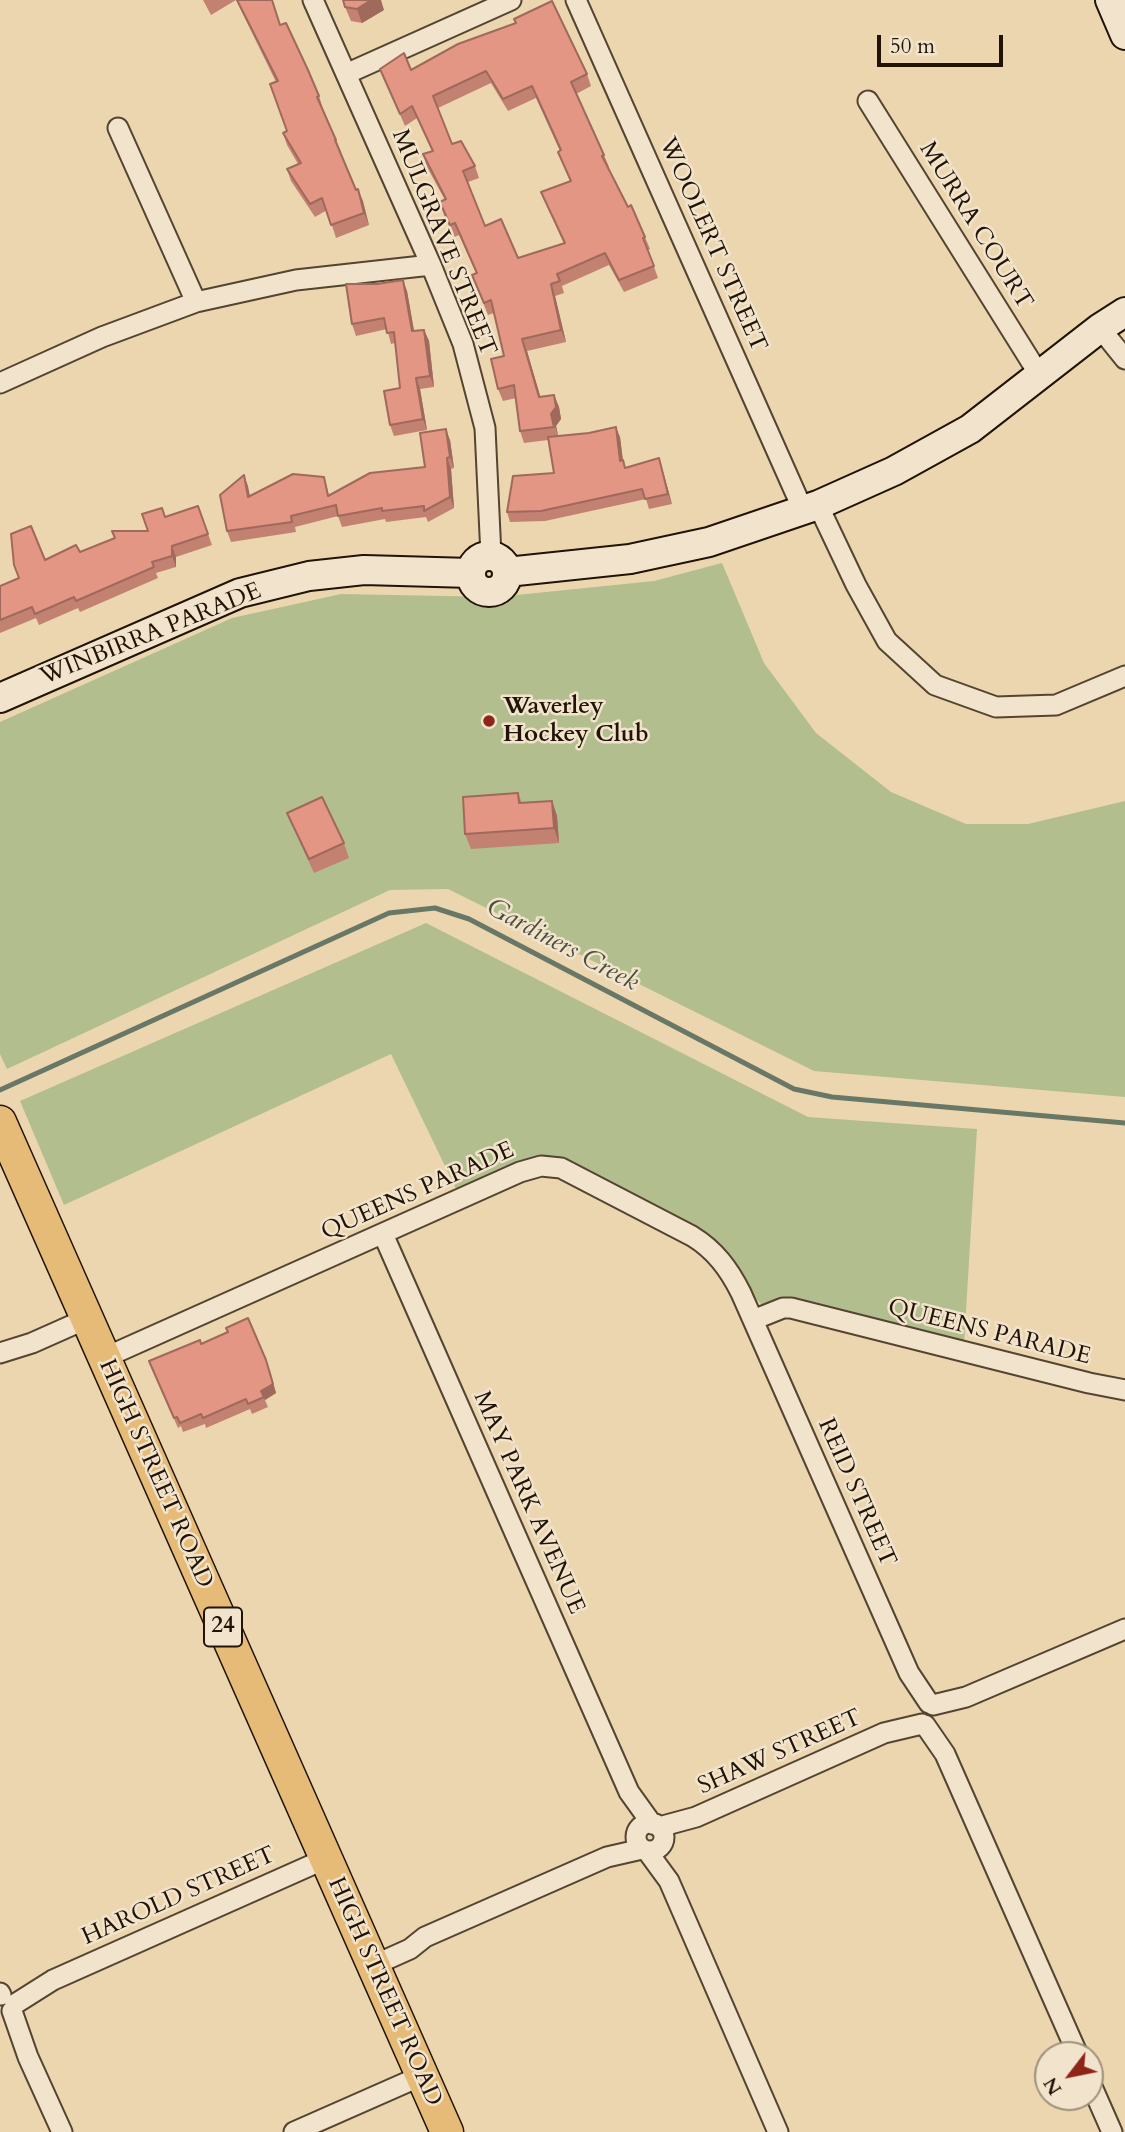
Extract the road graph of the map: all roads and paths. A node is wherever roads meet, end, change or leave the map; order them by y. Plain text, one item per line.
1 (313, 0) edge
2 (511, 0) edge
3 (576, 0) edge
4 (1113, 1) edge
5 (1125, 35) edge
6 (346, 74) junction
7 (868, 101) dead end
8 (118, 128) dead end
9 (431, 265) junction
10 (1125, 298) edge
11 (196, 302) junction
12 (1125, 312) edge
13 (1100, 328) junction
14 (1125, 359) edge
15 (1040, 376) junction
16 (1, 381) edge
17 (811, 508) junction
18 (490, 567) junction
19 (1125, 676) edge
20 (0, 698) edge
21 (0, 1122) edge
22 (383, 1234) junction
23 (86, 1319) junction
24 (756, 1326) junction
25 (0, 1353) edge
26 (104, 1358) junction
27 (1121, 1390) edge
28 (1125, 1407) edge
29 (1125, 1629) edge
30 (927, 1714) junction
31 (650, 1837) junction
32 (325, 1859) junction
33 (370, 1961) junction
34 (5, 2002) edge
35 (1072, 2041) edge
36 (421, 2076) junction
37 (1103, 2111) edge
38 (62, 2132) edge
39 (294, 2132) edge
40 (447, 2132) edge
41 (778, 2132) edge
42 (1112, 2132) edge

1 - 6 street, MULGRAVE STREET
2 - 6 street
3 - 17 street, WOOLERT STREET
4 - 5 street
6 - 9 street, MULGRAVE STREET
7 - 15 street, MURRA COURT
8 - 11 street
9 - 11 street
9 - 18 street, MULGRAVE STREET
10 - 13 street, WINBIRRA PARADE
11 - 16 street
12 - 13 street, WINBIRRA PARADE
13 - 14 street
13 - 15 street, WINBIRRA PARADE
15 - 17 street, WINBIRRA PARADE
17 - 18 street, WINBIRRA PARADE
17 - 19 street, WOOLERT STREET
18 - 20 street, WINBIRRA PARADE
21 - 23 main road, HIGH STREET ROAD / 24
22 - 24 street, QUEENS PARADE
22 - 26 street, QUEENS PARADE
22 - 31 street, MAY PARK AVENUE
23 - 25 street
23 - 26 main road, HIGH STREET ROAD / 24
24 - 27 street, QUEENS PARADE
24 - 30 street, REID STREET
26 - 32 main road, HIGH STREET ROAD / 24
27 - 28 street
29 - 30 street, SHAW STREET
30 - 31 street, SHAW STREET
30 - 35 street, REID STREET
31 - 33 street, SHAW STREET
31 - 41 street, MAY PARK AVENUE
32 - 33 main road, HIGH STREET ROAD / 24
32 - 34 street, HAROLD STREET
33 - 36 main road, HIGH STREET ROAD / 24
34 - 38 street
36 - 39 street
36 - 40 main road, HIGH STREET ROAD / 24
37 - 42 street

